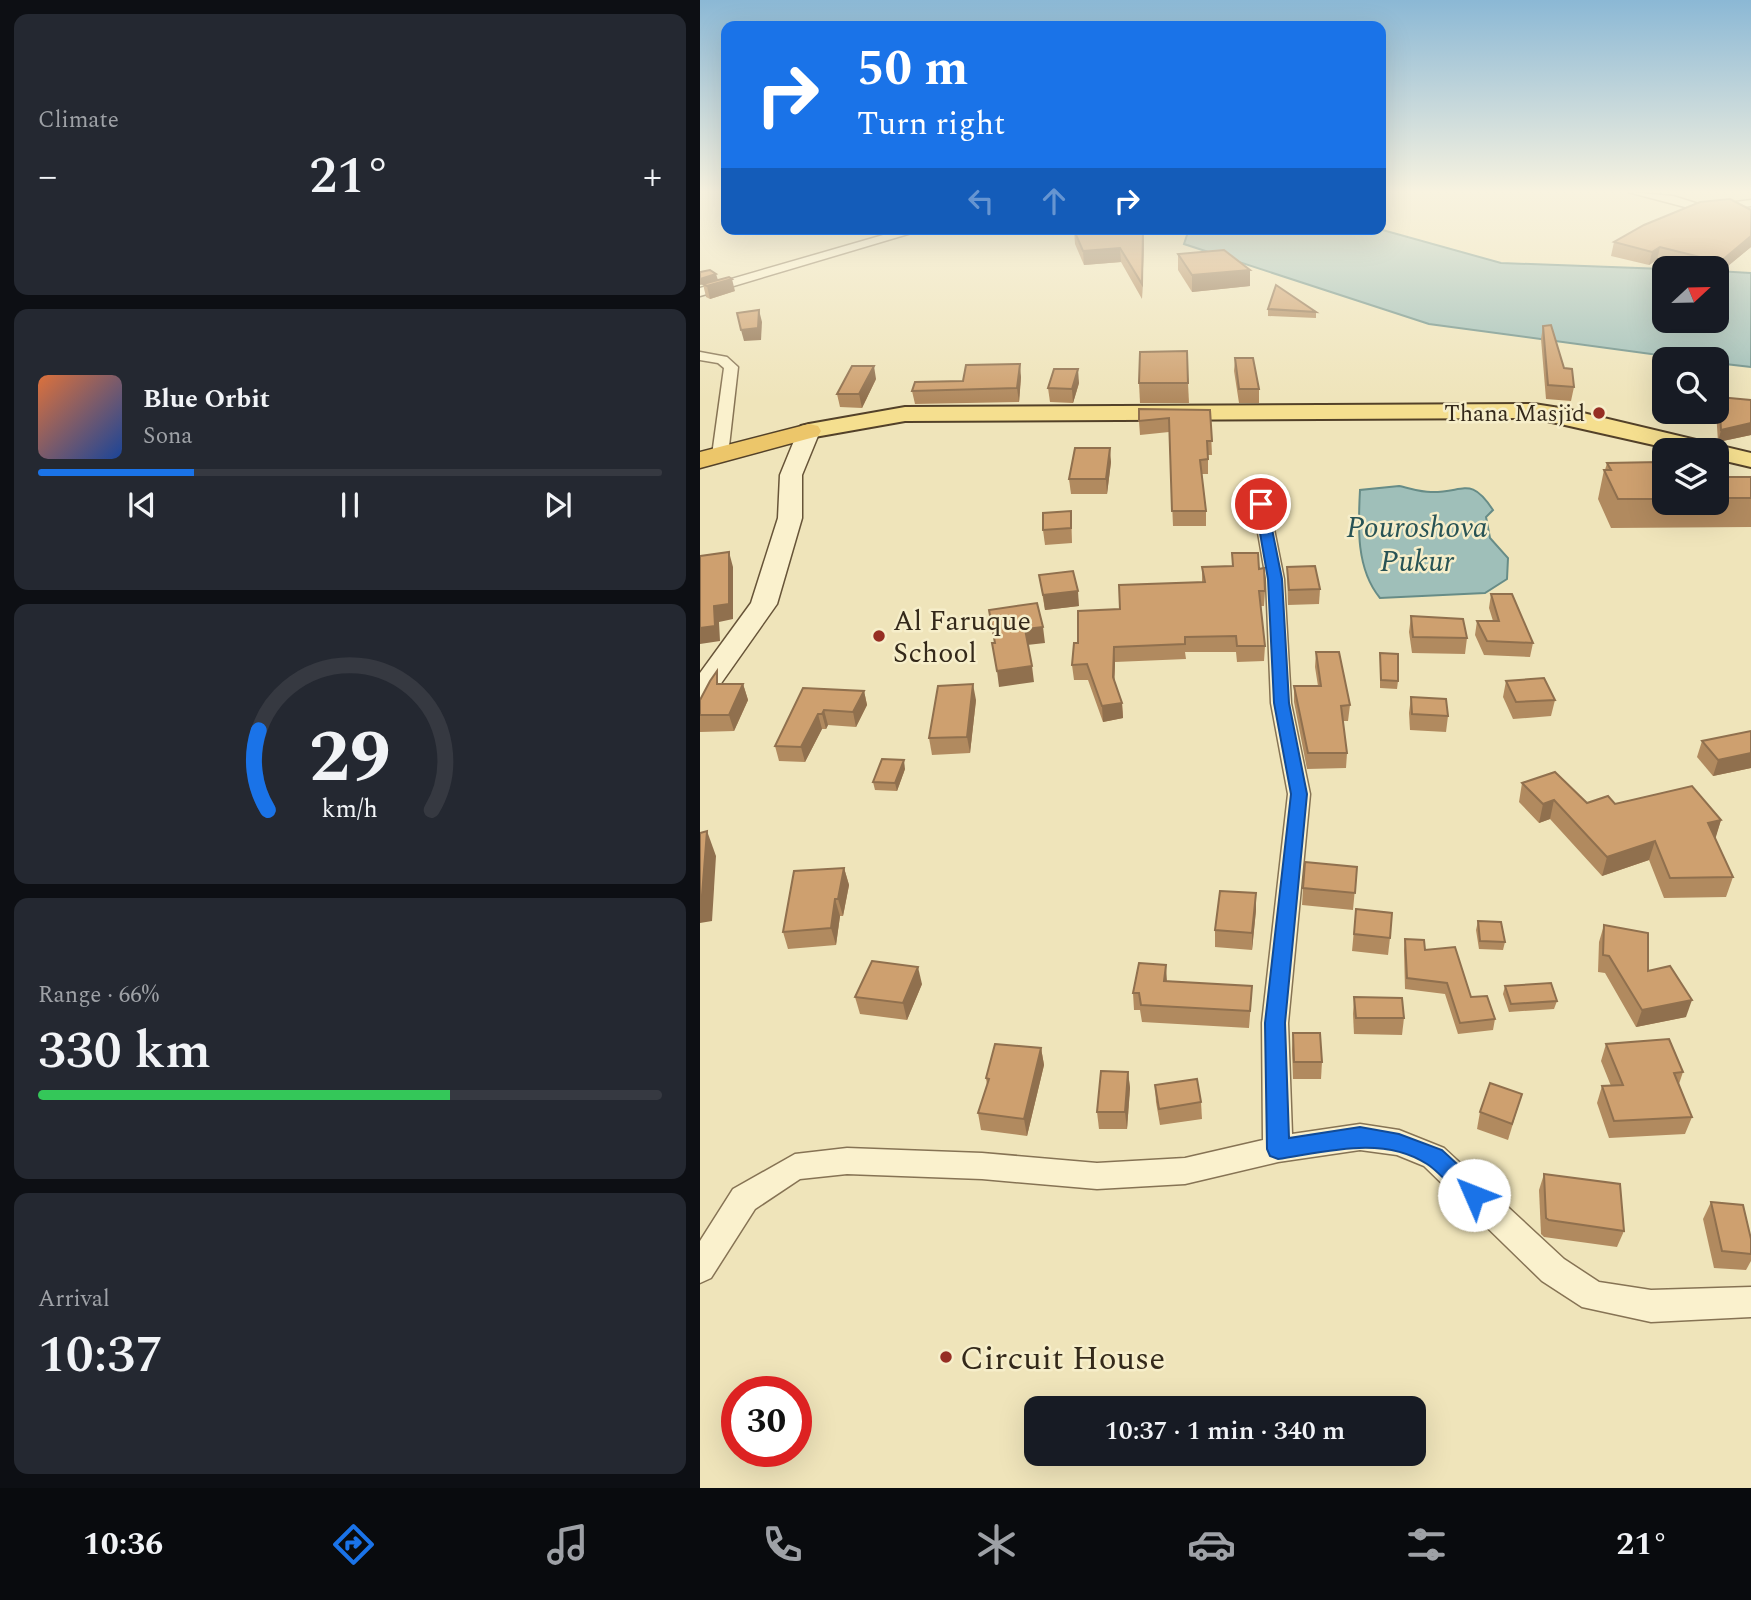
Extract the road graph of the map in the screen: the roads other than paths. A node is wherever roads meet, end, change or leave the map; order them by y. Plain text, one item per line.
1 (803, 261) edge
2 (700, 292) edge
3 (700, 356) edge
4 (809, 431) junction
5 (1654, 438) edge
6 (1729, 455) edge
7 (710, 457) edge
8 (1751, 460) edge
9 (1261, 504) dead end
10 (700, 693) edge
11 (1278, 1149) junction
12 (700, 1269) edge
13 (1751, 1302) edge

1 - 2 street
3 - 7 street
4 - 5 main road
4 - 7 highway
4 - 10 main road
6 - 8 main road
9 - 11 street
11 - 12 street
11 - 13 street

